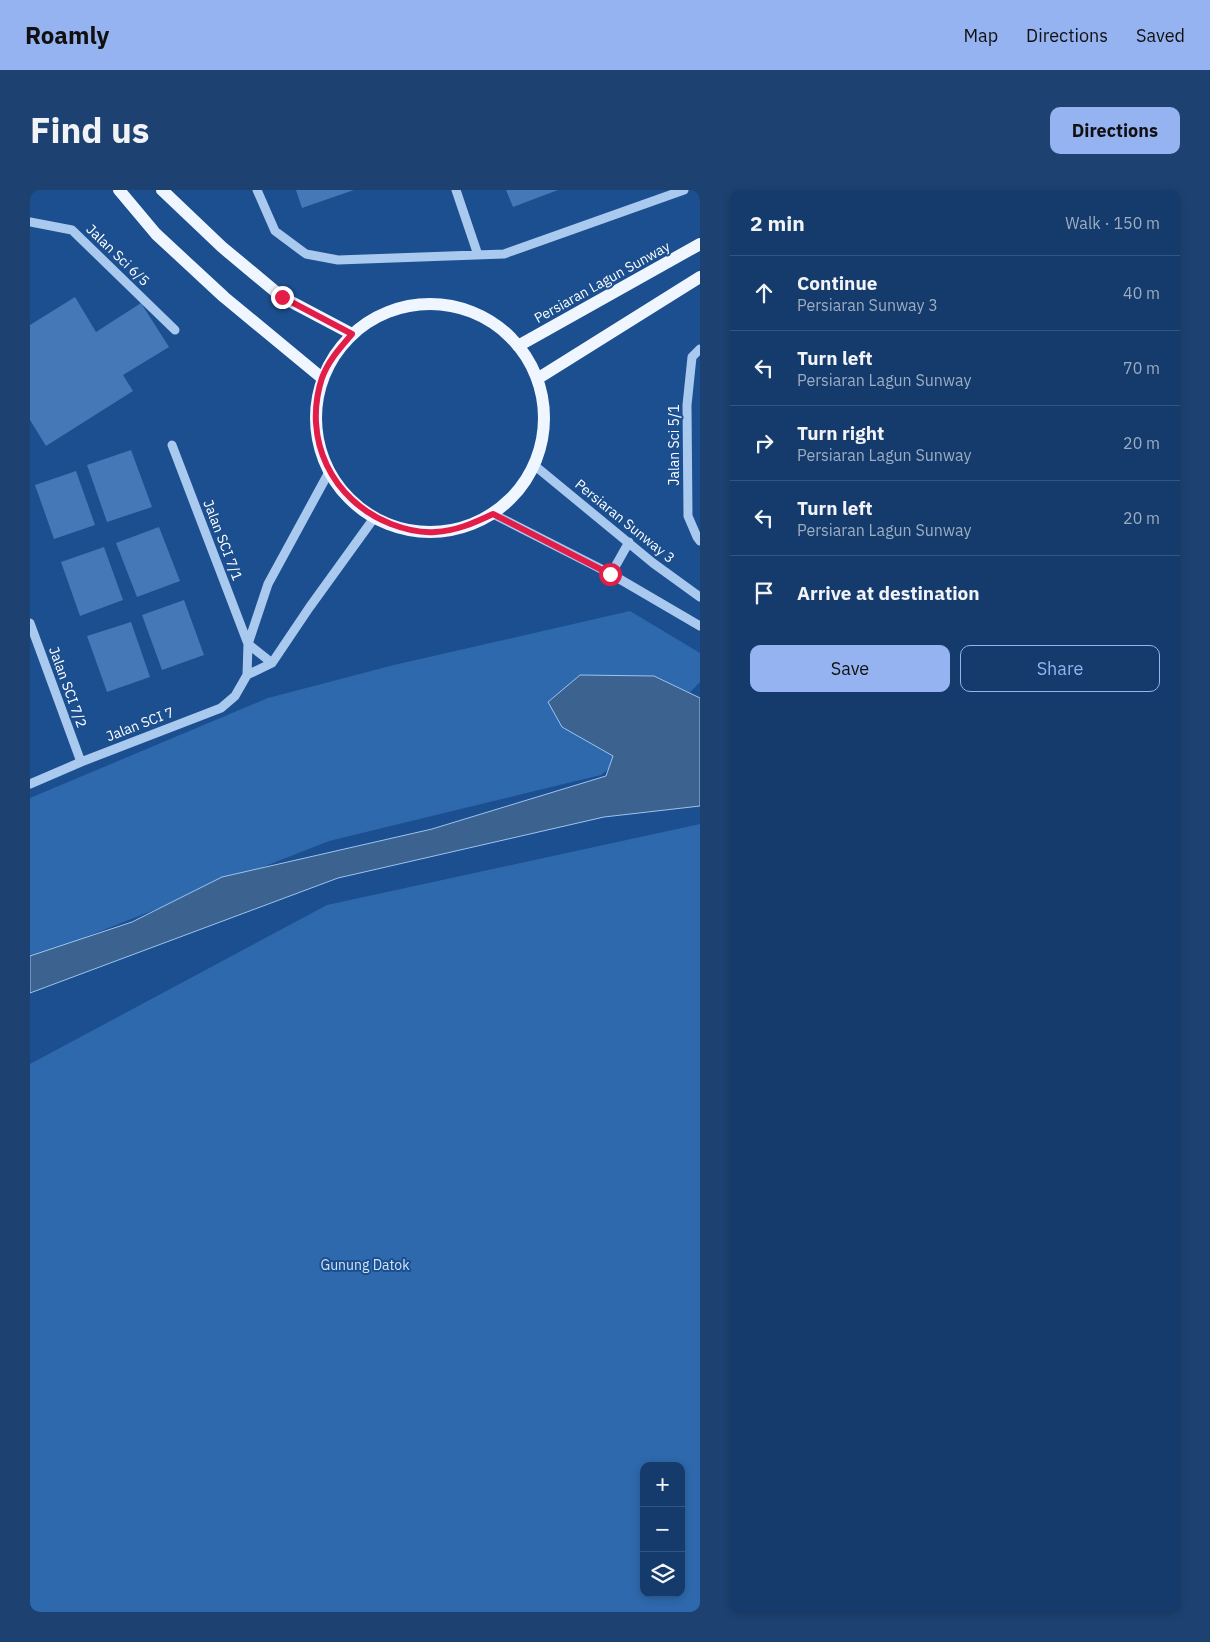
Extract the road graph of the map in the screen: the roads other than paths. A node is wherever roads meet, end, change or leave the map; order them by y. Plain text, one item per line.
1 (119, 190) edge
2 (162, 190) edge
3 (257, 190) edge
4 (456, 190) edge
5 (684, 190) edge
6 (671, 192) edge
7 (30, 222) edge
8 (700, 244) edge
9 (478, 255) junction
10 (700, 277) edge
11 (175, 330) dead end
12 (352, 334) junction
13 (518, 346) junction
14 (700, 349) edge
15 (322, 378) junction
16 (537, 379) junction
17 (172, 445) dead end
18 (534, 465) junction
19 (329, 472) junction
20 (493, 514) junction
21 (374, 518) junction
22 (700, 541) edge
23 (629, 542) junction
24 (610, 574) junction
25 (700, 598) edge
26 (30, 622) edge
27 (700, 626) edge
28 (248, 644) junction
29 (272, 664) junction
30 (247, 675) junction
31 (81, 762) junction
32 (30, 784) edge

1 - 15 main road
2 - 12 main road
3 - 9 street
4 - 9 street
5 - 6 street
6 - 9 street
7 - 11 street, Jalan Sci 6/5
8 - 13 main road, Persiaran Lagun Sunway
10 - 16 main road
12 - 13 main road
12 - 15 main road
13 - 16 main road
14 - 22 street, Jalan Sci 5/1
15 - 19 main road
16 - 18 main road
17 - 28 street, Jalan SCI 7/1
18 - 20 main road
18 - 23 street, Persiaran Sunway 3
19 - 21 main road
19 - 28 street
20 - 21 main road
20 - 24 street
21 - 29 street
23 - 24 street
23 - 25 street, Persiaran Sunway 3
24 - 27 street
26 - 31 street, Jalan SCI 7/2
28 - 29 street
28 - 30 street
29 - 30 street
30 - 31 street, Jalan SCI 7
31 - 32 street, Jalan SCI 7

